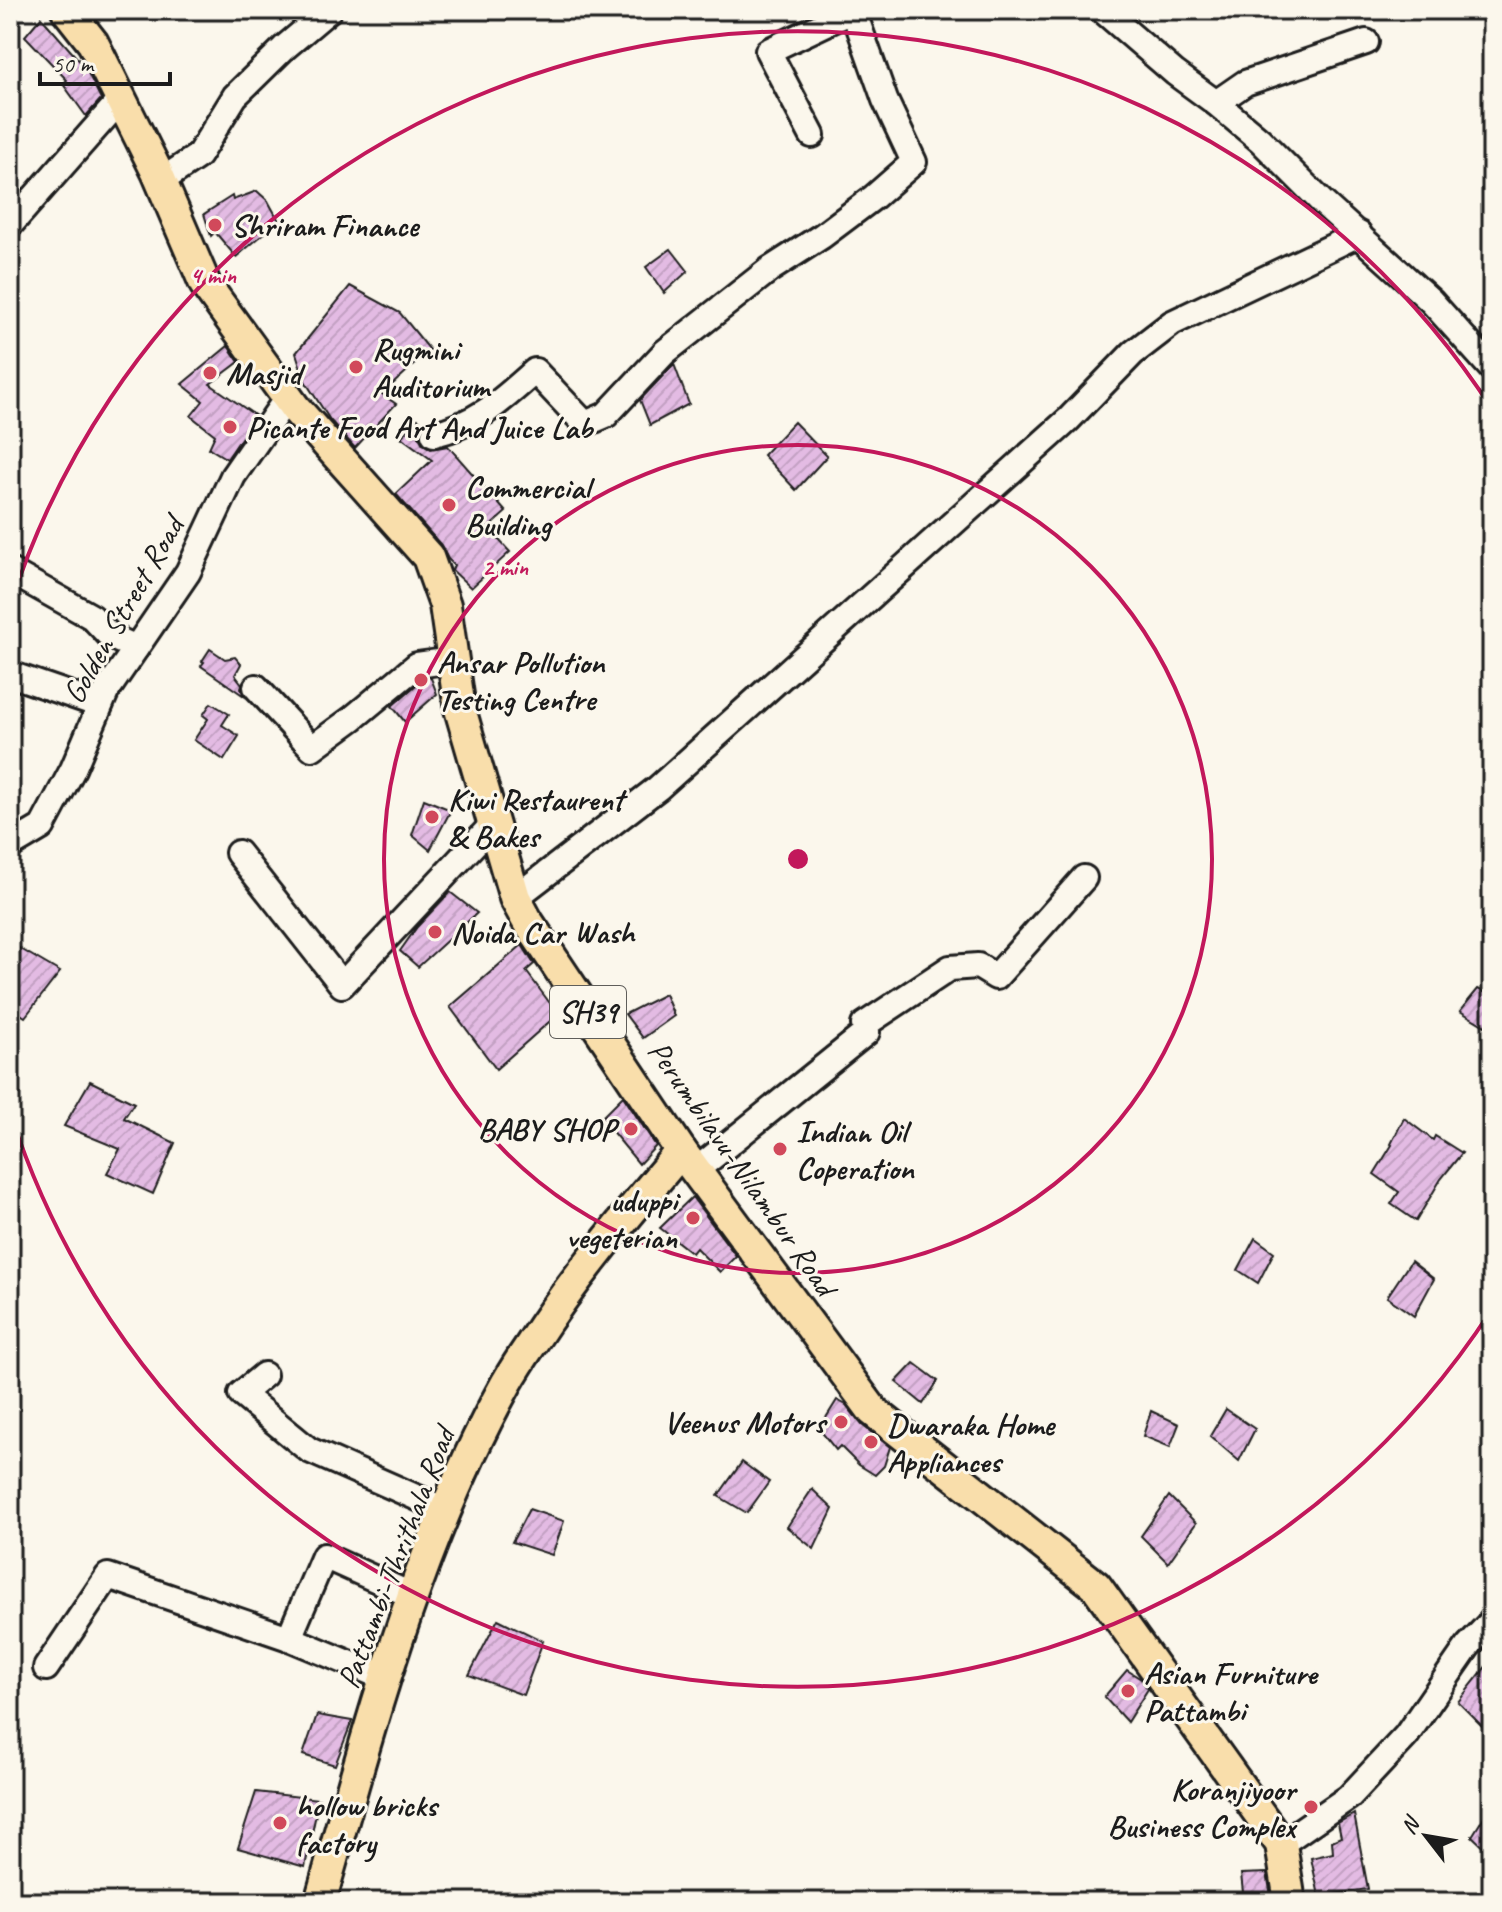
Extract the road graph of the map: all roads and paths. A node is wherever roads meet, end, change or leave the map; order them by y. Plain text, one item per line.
1 (67, 10) edge
2 (329, 10) edge
3 (852, 10) edge
4 (1102, 10) edge
5 (1366, 42) dead end
6 (121, 99) junction
7 (1216, 103) junction
8 (812, 135) dead end
9 (161, 181) junction
10 (10, 225) edge
11 (1359, 234) junction
12 (1492, 369) edge
13 (287, 398) junction
14 (434, 434) dead end
15 (10, 571) edge
16 (136, 648) junction
17 (453, 660) junction
18 (10, 674) edge
19 (256, 687) dead end
20 (100, 705) junction
21 (494, 823) junction
22 (10, 846) edge
23 (238, 853) dead end
24 (1084, 878) dead end
25 (515, 898) junction
26 (688, 1161) junction
27 (264, 1375) dead end
28 (445, 1510) junction
29 (413, 1596) junction
30 (1492, 1621) edge
31 (289, 1638) junction
32 (46, 1668) dead end
33 (385, 1678) junction
34 (1281, 1844) junction
35 (320, 1902) edge
36 (1290, 1902) edge

1 - 6 main road, Perumbilavu-Nilambur Road / SH39
2 - 9 street
3 - 8 street
3 - 14 street
4 - 7 street
5 - 7 street
6 - 9 main road, Perumbilavu-Nilambur Road / SH39
6 - 10 street
7 - 11 street
9 - 13 main road, Perumbilavu-Nilambur Road / SH39
11 - 12 street
11 - 25 street
13 - 16 street, Golden Street Road
13 - 17 main road, Perumbilavu-Nilambur Road / SH39
15 - 16 street
16 - 20 street, Golden Street Road
17 - 19 street
17 - 21 main road, Perumbilavu-Nilambur Road / SH39
18 - 20 street
20 - 22 street, Golden Street Road
21 - 23 street
21 - 25 main road, Perumbilavu-Nilambur Road / SH39
24 - 26 street
25 - 26 main road, Perumbilavu-Nilambur Road / SH39
26 - 28 main road, Pattambi-Thrithala Road
26 - 34 main road, Perumbilavu-Nilambur Road / SH39
27 - 28 street
28 - 29 main road, Pattambi-Thrithala Road
29 - 31 street
29 - 33 main road, Pattambi-Thrithala Road
30 - 34 street
31 - 32 street
31 - 33 street
33 - 35 main road, Pattambi-Thrithala Road
34 - 36 main road, Perumbilavu-Nilambur Road / SH39

